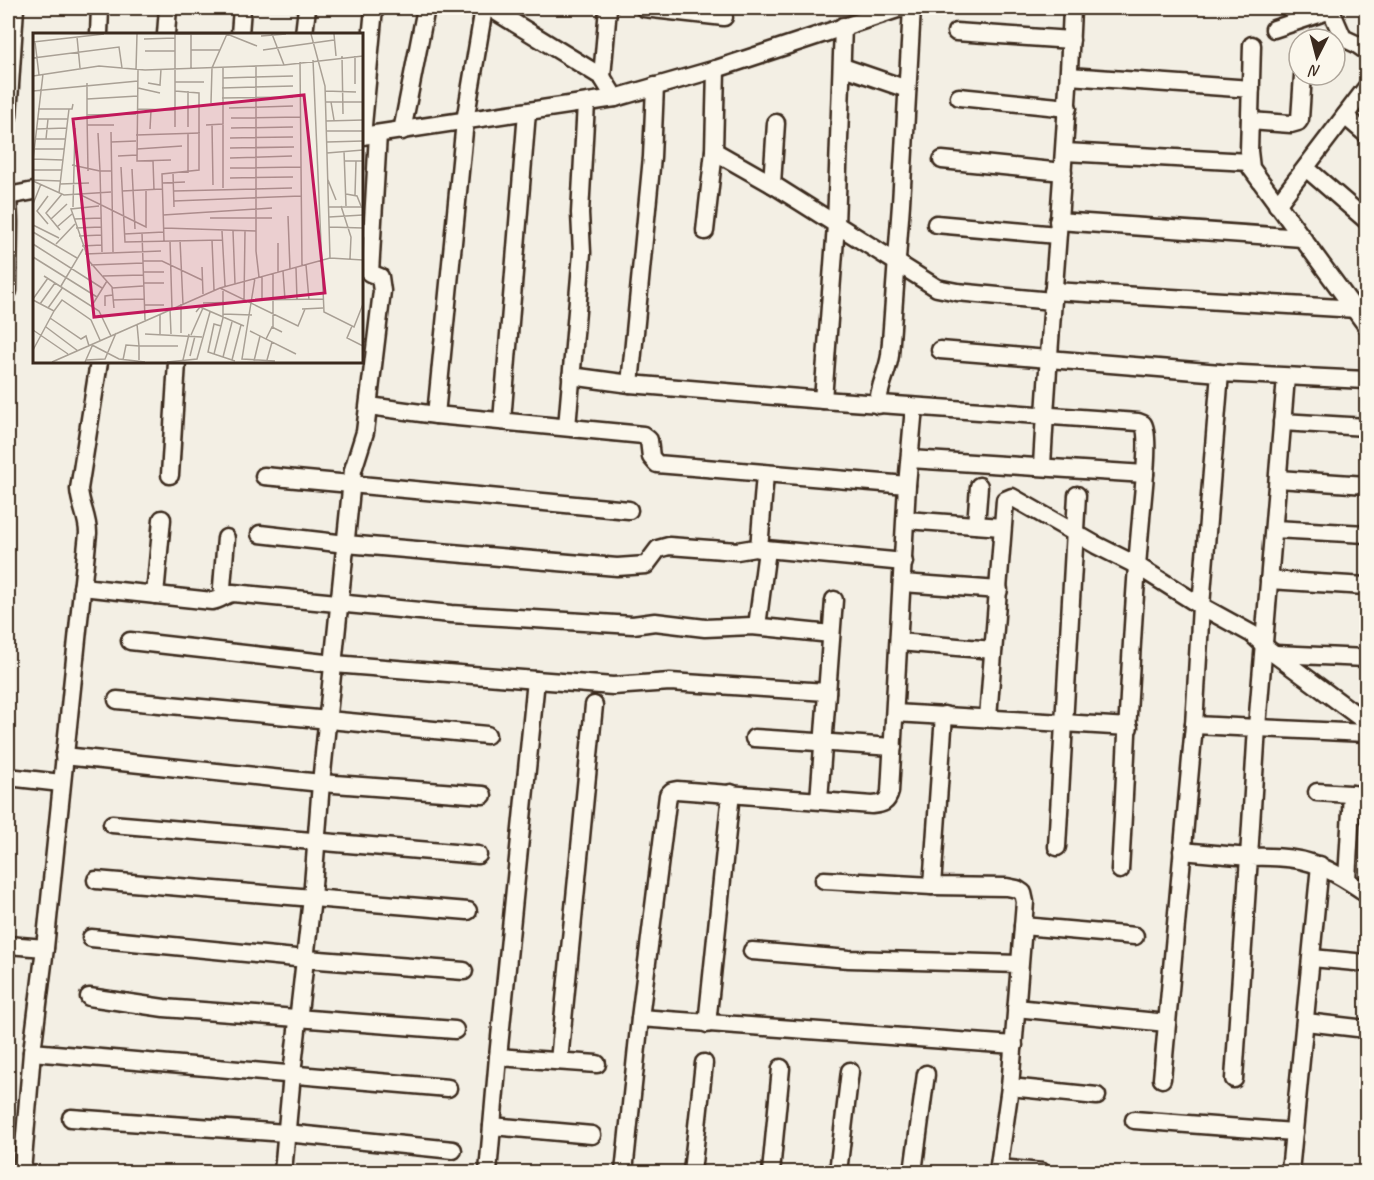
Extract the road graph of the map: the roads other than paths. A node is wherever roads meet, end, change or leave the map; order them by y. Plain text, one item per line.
1 (15, 8) edge
2 (100, 8) edge
3 (168, 8) edge
4 (242, 8) edge
5 (307, 8) edge
6 (374, 8) edge
7 (426, 8) edge
8 (484, 8) edge
9 (490, 8) edge
10 (608, 8) edge
11 (644, 8) edge
12 (901, 8) edge
13 (912, 8) edge
14 (1072, 8) edge
15 (1331, 9) edge
16 (724, 17) dead end
17 (850, 19) edge
18 (1274, 29) dead end
19 (956, 32) dead end
20 (99, 33) edge
21 (166, 33) edge
22 (240, 33) edge
23 (304, 33) edge
24 (1071, 40) junction
25 (1252, 45) dead end
26 (10, 50) edge
27 (1366, 51) edge
28 (843, 67) junction
29 (716, 69) junction
30 (1069, 76) junction
31 (602, 77) junction
32 (655, 86) junction
33 (1302, 87) edge
34 (907, 88) junction
35 (1366, 88) edge
36 (1251, 89) junction
37 (960, 97) dead end
38 (615, 98) junction
39 (586, 103) junction
40 (1068, 108) junction
41 (527, 112) junction
42 (8, 116) edge
43 (1345, 116) junction
44 (465, 121) junction
45 (1250, 121) junction
46 (776, 123) dead end
47 (402, 131) junction
48 (1366, 134) edge
49 (367, 136) edge
50 (714, 151) junction
51 (1065, 152) junction
52 (942, 160) dead end
53 (1249, 162) junction
54 (1306, 168) junction
55 (1063, 172) junction
56 (772, 184) junction
57 (33, 191) edge
58 (8, 196) edge
59 (1276, 205) junction
60 (1366, 220) edge
61 (936, 224) dead end
62 (836, 225) junction
63 (1058, 228) junction
64 (705, 231) dead end
65 (1302, 238) junction
66 (896, 263) junction
67 (366, 272) edge
68 (8, 291) edge
69 (1052, 296) junction
70 (1357, 309) junction
71 (1366, 325) edge
72 (940, 350) dead end
73 (1048, 359) junction
74 (99, 363) edge
75 (177, 363) edge
76 (1220, 373) junction
77 (571, 376) junction
78 (1286, 377) junction
79 (1366, 380) edge
80 (630, 384) junction
81 (823, 400) junction
82 (878, 405) junction
83 (369, 406) junction
84 (914, 407) junction
85 (435, 415) junction
86 (1044, 417) junction
87 (502, 421) junction
88 (1282, 422) junction
89 (567, 427) junction
90 (1366, 427) edge
91 (910, 459) junction
92 (1042, 466) junction
93 (765, 474) junction
94 (1144, 474) junction
95 (170, 475) dead end
96 (264, 476) dead end
97 (1278, 479) junction
98 (352, 484) junction
99 (907, 485) junction
100 (1366, 485) edge
101 (979, 486) dead end
102 (1077, 495) dead end
103 (628, 510) dead end
104 (162, 519) dead end
105 (906, 520) junction
106 (976, 525) junction
107 (1002, 527) junction
108 (1274, 529) junction
109 (1075, 533) junction
110 (260, 534) dead end
111 (1366, 534) edge
112 (226, 538) dead end
113 (346, 544) junction
114 (763, 549) junction
115 (904, 562) junction
116 (1136, 564) junction
117 (1269, 580) junction
118 (903, 584) junction
119 (1366, 586) edge
120 (82, 587) junction
121 (999, 590) junction
122 (154, 595) junction
123 (224, 596) junction
124 (834, 600) dead end
125 (340, 603) junction
126 (1201, 606) junction
127 (757, 626) junction
128 (831, 634) junction
129 (130, 641) dead end
130 (899, 642) junction
131 (993, 650) junction
132 (1270, 650) junction
133 (1366, 658) edge
134 (334, 664) junction
135 (536, 680) junction
136 (827, 692) junction
137 (117, 700) dead end
138 (594, 705) dead end
139 (895, 713) junction
140 (944, 715) junction
141 (988, 718) junction
142 (328, 720) junction
143 (1064, 722) junction
144 (1366, 722) edge
145 (1194, 725) junction
146 (1128, 727) junction
147 (1257, 727) junction
148 (1366, 734) edge
149 (487, 735) dead end
150 (754, 738) dead end
151 (823, 742) junction
152 (893, 747) junction
153 (64, 756) junction
154 (8, 777) edge
155 (61, 783) junction
156 (321, 783) junction
157 (1317, 792) dead end
158 (731, 793) junction
159 (483, 795) dead end
160 (1359, 795) edge
161 (819, 800) junction
162 (112, 824) dead end
163 (318, 842) junction
164 (1057, 847) dead end
165 (1182, 851) junction
166 (478, 855) dead end
167 (1249, 857) junction
168 (1320, 865) junction
169 (1120, 870) dead end
170 (1347, 879) junction
171 (96, 880) dead end
172 (824, 880) dead end
173 (932, 886) junction
174 (1366, 893) edge
175 (312, 898) junction
176 (468, 911) dead end
177 (1023, 926) junction
178 (1135, 936) dead end
179 (91, 938) dead end
180 (8, 945) edge
181 (45, 948) junction
182 (752, 951) dead end
183 (1312, 958) junction
184 (306, 959) junction
185 (1366, 963) edge
186 (1019, 964) junction
187 (464, 970) dead end
188 (89, 997) dead end
189 (1016, 1008) junction
190 (640, 1018) junction
191 (299, 1019) junction
192 (1305, 1022) junction
193 (1167, 1023) junction
194 (707, 1024) junction
195 (1366, 1029) edge
196 (455, 1030) dead end
197 (1014, 1046) junction
198 (32, 1052) junction
199 (498, 1057) junction
200 (559, 1061) junction
201 (704, 1063) dead end
202 (597, 1064) dead end
203 (781, 1068) dead end
204 (850, 1071) dead end
205 (292, 1074) junction
206 (926, 1074) dead end
207 (1234, 1079) dead end
208 (1162, 1080) dead end
209 (1010, 1087) junction
210 (448, 1088) dead end
211 (1097, 1096) dead end
212 (71, 1118) dead end
213 (1134, 1120) dead end
214 (492, 1126) junction
215 (1294, 1132) junction
216 (286, 1134) junction
217 (592, 1135) dead end
218 (453, 1150) dead end
219 (999, 1170) edge
220 (777, 1172) edge
221 (22, 1173) edge
222 (283, 1173) edge
223 (488, 1173) edge
224 (624, 1173) edge
225 (692, 1173) edge
226 (838, 1173) edge
227 (913, 1173) edge
228 (1041, 1173) edge
229 (1290, 1173) edge

1 - 26 street
2 - 20 street
3 - 21 street
4 - 22 street
5 - 23 street
6 - 49 street
7 - 47 street
8 - 44 street
9 - 31 street
10 - 31 street
11 - 16 street
12 - 17 street
13 - 34 street
14 - 24 street
15 - 18 street
15 - 27 street
17 - 28 street
17 - 29 street
19 - 24 street
24 - 30 street
25 - 36 street
26 - 42 street
28 - 34 street
28 - 62 street
29 - 32 street
29 - 50 street
30 - 36 street
30 - 40 street
31 - 38 street
32 - 38 street
32 - 80 street
33 - 45 street
34 - 66 street
35 - 43 street
36 - 45 street
37 - 40 street
38 - 39 street
39 - 41 street
39 - 77 street
40 - 51 street
41 - 44 street
41 - 87 street
43 - 48 street
43 - 54 street
44 - 47 street
44 - 85 street
45 - 53 street
46 - 56 street
47 - 49 street
49 - 67 street
50 - 56 street
50 - 64 street
51 - 53 street
51 - 55 street
52 - 55 street
53 - 59 street
54 - 59 street
54 - 60 street
55 - 63 street
56 - 62 street
57 - 58 street
58 - 68 street
59 - 65 street
61 - 63 street
62 - 66 street
62 - 81 street
63 - 65 street
63 - 69 street
65 - 70 street
66 - 69 street
66 - 82 street
67 - 83 street
69 - 70 street
69 - 73 street
70 - 71 street
72 - 73 street
73 - 76 street
73 - 86 street
74 - 120 street
75 - 95 street
76 - 78 street
76 - 126 street
77 - 80 street
77 - 89 street
78 - 79 street
78 - 88 street
80 - 81 street
81 - 82 street
82 - 84 street
83 - 85 street
83 - 98 street
84 - 86 street
84 - 91 street
85 - 87 street
86 - 92 street
86 - 94 street
87 - 89 street
88 - 90 street
88 - 97 street
89 - 93 street
91 - 92 street
91 - 99 street
92 - 94 street
93 - 99 street
93 - 114 street
94 - 116 street
96 - 98 street
97 - 100 street
97 - 108 street
98 - 103 street
98 - 113 street
99 - 105 street
101 - 106 street
102 - 109 street
104 - 122 street
105 - 106 street
105 - 115 street
106 - 107 street
107 - 109 street
107 - 121 street
108 - 111 street
108 - 117 street
109 - 116 street
109 - 143 street
110 - 113 street
112 - 123 street
113 - 114 street
113 - 125 street
114 - 115 street
114 - 127 street
115 - 118 street
116 - 126 street
116 - 146 street
117 - 119 street
117 - 132 street
118 - 121 street
118 - 130 street
120 - 122 street
120 - 153 street
121 - 131 street
122 - 123 street
123 - 125 street
124 - 128 street
125 - 127 street
125 - 134 street
126 - 132 street
126 - 145 street
127 - 128 street
128 - 136 street
129 - 134 street
130 - 131 street
130 - 139 street
131 - 141 street
132 - 133 street
132 - 144 street
132 - 147 street
134 - 135 street
134 - 142 street
135 - 136 street
135 - 199 street
136 - 151 street
137 - 142 street
138 - 200 street
139 - 140 street
139 - 152 street
140 - 141 street
140 - 173 street
141 - 143 street
142 - 149 street
142 - 156 street
143 - 146 street
143 - 164 street
145 - 147 street
145 - 165 street
146 - 169 street
147 - 148 street
147 - 167 street
150 - 151 street
151 - 152 street
151 - 161 street
152 - 161 street
153 - 155 street
153 - 156 street
154 - 155 street
155 - 181 street
156 - 159 street
156 - 163 street
157 - 160 street
158 - 161 street
158 - 190 street
158 - 194 street
160 - 170 street
162 - 163 street
163 - 166 street
163 - 175 street
165 - 167 street
165 - 193 street
167 - 168 street
167 - 207 street
168 - 170 street
168 - 183 street
170 - 174 street
171 - 175 street
172 - 173 street
173 - 177 street
175 - 176 street
175 - 184 street
177 - 178 street
177 - 186 street
179 - 184 street
180 - 181 street
181 - 198 street
182 - 186 street
183 - 185 street
183 - 192 street
184 - 187 street
184 - 191 street
186 - 189 street
188 - 191 street
189 - 193 street
189 - 197 street
190 - 194 street
190 - 224 street
191 - 196 street
191 - 205 street
192 - 195 street
192 - 215 street
193 - 208 street
194 - 197 street
197 - 209 street
198 - 205 street
198 - 221 street
199 - 200 street
199 - 214 street
200 - 202 street
201 - 225 street
203 - 220 street
204 - 226 street
205 - 210 street
205 - 216 street
206 - 227 street
209 - 211 street
209 - 219 street
212 - 216 street
213 - 215 street
214 - 217 street
214 - 223 street
215 - 229 street
216 - 218 street
216 - 222 street
219 - 228 street

